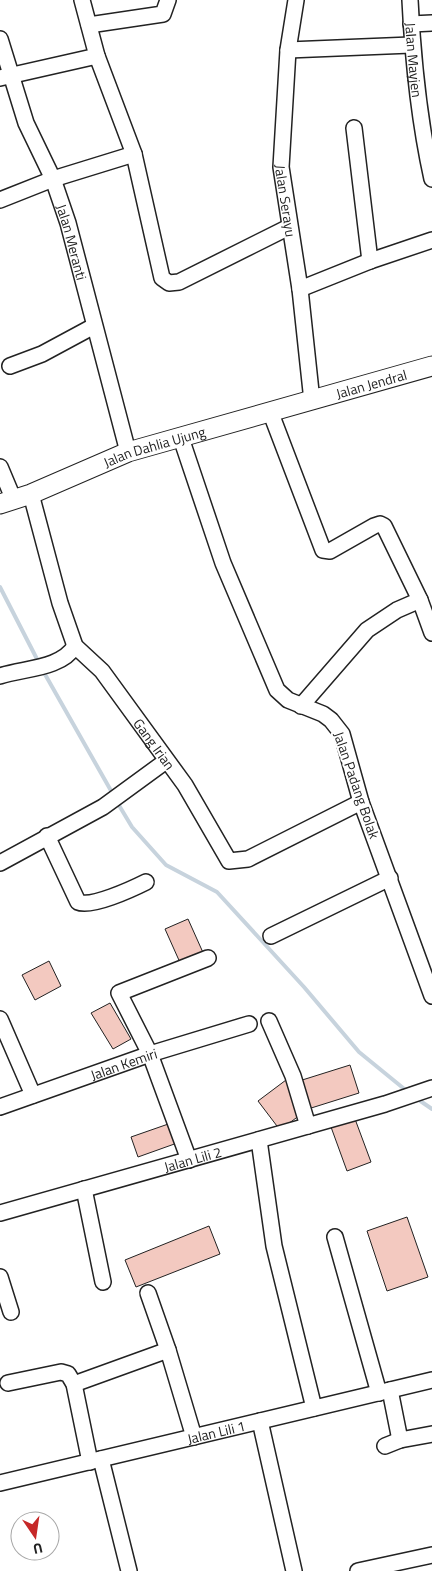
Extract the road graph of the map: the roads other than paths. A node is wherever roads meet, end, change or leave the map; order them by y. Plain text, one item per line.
1 (82, 0) edge
2 (168, 0) edge
3 (296, 0) edge
4 (410, 0) edge
5 (432, 23) edge
6 (411, 24) junction
7 (90, 25) junction
8 (0, 39) edge
9 (411, 45) junction
10 (288, 50) junction
11 (98, 56) junction
12 (6, 77) edge
13 (354, 128) dead end
14 (134, 154) junction
15 (53, 179) junction
16 (432, 179) edge
17 (0, 200) edge
18 (289, 227) junction
19 (432, 240) edge
20 (370, 261) junction
21 (300, 290) junction
22 (94, 326) junction
23 (10, 366) dead end
24 (432, 366) edge
25 (312, 401) junction
26 (270, 411) junction
27 (181, 438) junction
28 (128, 452) junction
29 (0, 467) edge
30 (15, 499) edge
31 (425, 606) edge
32 (432, 633) edge
33 (75, 646) junction
34 (0, 676) edge
35 (301, 706) junction
36 (166, 761) junction
37 (361, 802) junction
38 (47, 836) junction
39 (0, 863) edge
40 (390, 878) junction
41 (146, 882) dead end
42 (271, 936) dead end
43 (208, 958) dead end
44 (432, 996) edge
45 (0, 1019) edge
46 (269, 1021) dead end
47 (249, 1024) dead end
48 (150, 1054) junction
49 (429, 1089) edge
50 (34, 1095) junction
51 (0, 1107) edge
52 (308, 1126) junction
53 (259, 1140) junction
54 (189, 1160) junction
55 (84, 1189) junction
56 (0, 1214) edge
57 (335, 1237) dead end
58 (0, 1277) edge
59 (103, 1282) dead end
60 (148, 1293) dead end
61 (12, 1312) dead end
62 (168, 1350) junction
63 (432, 1380) edge
64 (8, 1383) dead end
65 (74, 1384) junction
66 (384, 1392) junction
67 (314, 1408) junction
68 (260, 1421) junction
69 (432, 1434) edge
70 (194, 1437) junction
71 (400, 1440) junction
72 (385, 1446) dead end
73 (96, 1460) junction
74 (0, 1484) edge
75 (432, 1555) edge
76 (129, 1571) edge
77 (294, 1571) edge
78 (358, 1571) edge

1 - 7 street
2 - 7 street
3 - 10 street, Jalan Serayu
4 - 6 street, Jalan Mayjen
5 - 6 street
6 - 9 street, Jalan Mayjen
7 - 11 street
8 - 12 street, Jalan Meranti
9 - 10 street
9 - 16 street, Jalan Mayjen
10 - 18 street, Jalan Serayu
11 - 12 street
11 - 14 street
12 - 15 street, Jalan Meranti
13 - 20 street
14 - 15 street
14 - 18 street
15 - 17 street
15 - 22 street, Jalan Meranti
18 - 21 street, Jalan Serayu
19 - 20 street
20 - 21 street
21 - 25 street, Jalan Serayu
22 - 23 street
22 - 28 street, Jalan Meranti
24 - 25 main road, Jalan Jendral
25 - 26 main road, Jalan Dahlia Ujung
26 - 27 main road, Jalan Dahlia Ujung
26 - 31 street
27 - 28 main road, Jalan Dahlia Ujung
27 - 35 street, Jalan Padang Bolak
28 - 30 main road, Jalan Dahlia Ujung
29 - 30 street, Gang Irian
30 - 33 street, Gang Irian
31 - 32 street
31 - 35 street
33 - 34 street
33 - 36 street, Gang Irian
35 - 37 street, Jalan Padang Bolak
36 - 37 street, Gang Irian
36 - 38 street
37 - 40 street, Jalan Padang Bolak
38 - 39 street
38 - 41 street
40 - 42 street
40 - 44 street, Jalan Padang Bolak
43 - 48 street
45 - 50 street
46 - 52 street
47 - 48 street, Jalan Kemiri
48 - 50 street, Jalan Kemiri
48 - 54 street
49 - 52 street, Jalan Lili 2
50 - 51 street, Jalan Kemiri
52 - 53 street, Jalan Lili 2
53 - 54 street, Jalan Lili 2
53 - 67 street
54 - 55 street, Jalan Lili 2
55 - 56 street, Jalan Lili 2
55 - 59 street
57 - 66 street
58 - 61 street
60 - 62 street
62 - 65 street
62 - 70 street
63 - 66 street, Jalan Lili 1
64 - 65 street
65 - 73 street
66 - 67 street, Jalan Lili 1
66 - 71 street
67 - 68 street, Jalan Lili 1
68 - 70 street, Jalan Lili 1
68 - 77 street
69 - 71 street
70 - 73 street, Jalan Lili 1
71 - 72 street
73 - 74 street, Jalan Lili 1
73 - 76 street
75 - 78 street

